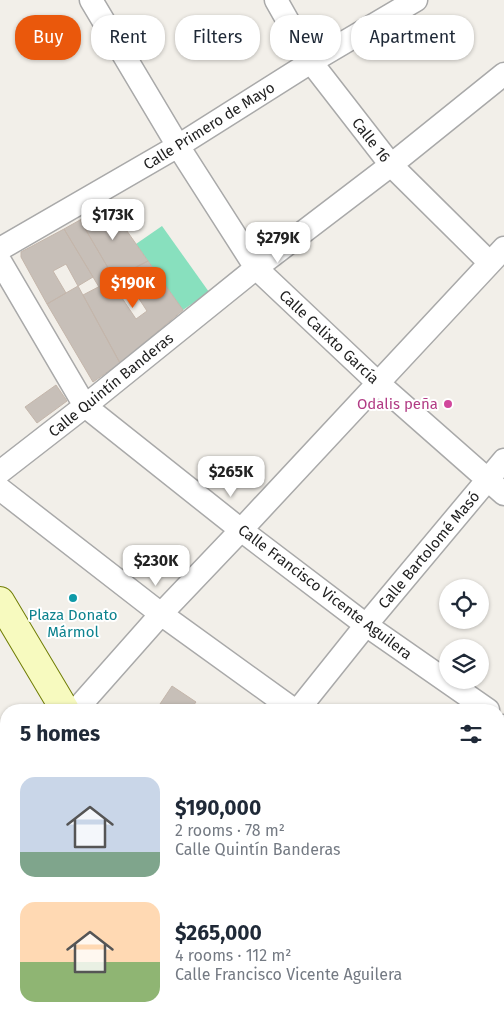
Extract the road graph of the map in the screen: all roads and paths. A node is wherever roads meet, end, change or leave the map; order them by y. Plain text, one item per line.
1 (91, 0) edge
2 (276, 0) edge
3 (416, 0) edge
4 (311, 62) junction
5 (504, 74) edge
6 (178, 146) junction
7 (391, 166) junction
8 (0, 249) edge
9 (497, 255) edge
10 (0, 260) edge
11 (256, 268) junction
12 (378, 383) junction
13 (86, 406) junction
14 (504, 460) edge
15 (0, 472) edge
16 (496, 487) edge
17 (0, 489) edge
18 (241, 530) junction
19 (0, 601) edge
20 (161, 614) junction
21 (366, 625) junction
22 (60, 704) edge
23 (81, 704) edge
24 (288, 704) edge
25 (301, 704) edge
26 (479, 704) edge

1 - 6 street, Calle Calixto García
2 - 4 street, Calle 16
3 - 4 street, Calle Primero de Mayo
4 - 6 street, Calle Primero de Mayo
4 - 7 street, Calle 16
5 - 7 street, Calle Quintín Banderas
6 - 8 street, Calle Primero de Mayo
6 - 11 street, Calle Calixto García
7 - 9 street, Calle 16
7 - 11 street, Calle Quintín Banderas
9 - 12 street
10 - 13 street, Calle Francisco Vicente Aguilera
11 - 12 street, Calle Calixto García
11 - 13 street, Calle Quintín Banderas
12 - 16 street, Calle Calixto García
12 - 18 street
13 - 15 street, Calle Quintín Banderas
13 - 18 street, Calle Francisco Vicente Aguilera
14 - 16 street, Calle Bartolomé Masó
16 - 21 street, Calle Bartolomé Masó
17 - 20 street
18 - 20 street
18 - 21 street, Calle Francisco Vicente Aguilera
19 - 22 street
20 - 23 street
20 - 24 street
21 - 25 street, Calle Bartolomé Masó
21 - 26 street, Calle Francisco Vicente Aguilera

